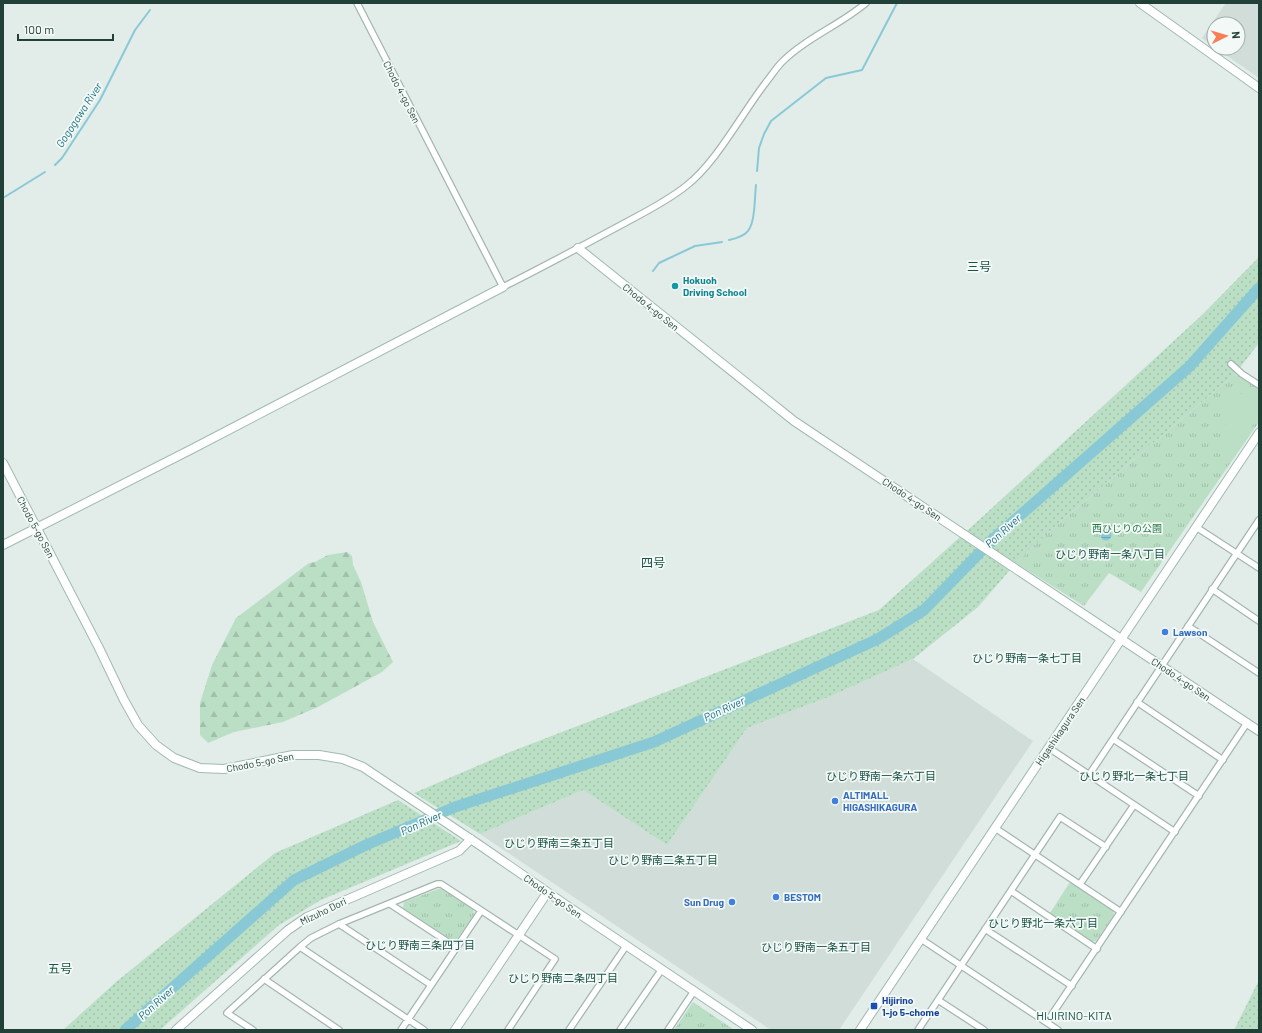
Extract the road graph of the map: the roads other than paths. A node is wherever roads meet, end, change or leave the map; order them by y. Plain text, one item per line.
1 (357, 3) edge
2 (866, 3) edge
3 (1140, 3) edge
4 (1259, 88) edge
5 (578, 248) junction
6 (503, 287) junction
7 (1231, 364) dead end
8 (1259, 385) edge
9 (1259, 433) edge
10 (3, 464) edge
11 (1259, 520) edge
12 (37, 527) junction
13 (1196, 527) junction
14 (3, 545) edge
15 (1237, 553) junction
16 (1259, 568) edge
17 (1212, 590) junction
18 (1259, 621) edge
19 (1188, 626) junction
20 (1121, 639) junction
21 (1162, 666) junction
22 (1259, 674) edge
23 (1137, 702) junction
24 (1247, 723) junction
25 (1259, 731) edge
26 (1113, 739) junction
27 (1049, 748) junction
28 (1223, 760) junction
29 (1089, 775) junction
30 (1199, 796) junction
31 (1134, 805) junction
32 (995, 828) junction
33 (1175, 832) junction
34 (471, 839) junction
35 (1106, 847) junction
36 (1035, 854) junction
37 (1080, 884) junction
38 (1011, 891) junction
39 (547, 893) junction
40 (390, 904) junction
41 (481, 911) junction
42 (1121, 912) junction
43 (339, 924) junction
44 (986, 929) junction
45 (518, 935) junction
46 (921, 939) junction
47 (626, 946) junction
48 (300, 947) junction
49 (458, 948) junction
50 (1097, 949) junction
51 (960, 965) junction
52 (662, 970) junction
53 (264, 979) junction
54 (430, 985) junction
55 (1072, 986) junction
56 (694, 991) junction
57 (938, 1000) junction
58 (408, 1020) junction
59 (1047, 1022) junction
60 (176, 1030) edge
61 (253, 1030) edge
62 (339, 1030) edge
63 (401, 1030) edge
64 (424, 1030) edge
65 (455, 1030) edge
66 (508, 1030) edge
67 (569, 1030) edge
68 (620, 1030) edge
69 (668, 1030) edge
70 (752, 1030) edge
71 (860, 1030) edge
72 (918, 1030) edge
73 (984, 1030) edge
74 (1058, 1030) edge

1 - 6 street, Chodo 4-go Sen
2 - 5 street
3 - 4 street
5 - 6 street
5 - 20 street, Chodo 4-go Sen
6 - 12 street
7 - 8 street
9 - 13 street, Higashikagura Sen
10 - 12 street, Chodo 5-go Sen
11 - 15 street
12 - 14 street
12 - 34 street, Chodo 5-go Sen
13 - 15 street
13 - 20 street, Higashikagura Sen
15 - 16 street
15 - 17 street
17 - 18 street
17 - 19 street
19 - 21 street
19 - 22 street
20 - 21 street, Chodo 4-go Sen
20 - 27 street, Higashikagura Sen
21 - 23 street
21 - 24 street, Chodo 4-go Sen
23 - 26 street
23 - 28 street
24 - 25 street, Chodo 4-go Sen
24 - 28 street
26 - 29 street
26 - 30 street
27 - 29 street
27 - 32 street, Higashikagura Sen
28 - 30 street
29 - 31 street
30 - 33 street
31 - 33 street
31 - 35 street
32 - 36 street
32 - 46 street, Higashikagura Sen
33 - 42 street
34 - 39 street, Chodo 5-go Sen
34 - 60 street, Mizuho Dori
35 - 36 street
35 - 37 street
36 - 37 street
36 - 38 street
37 - 42 street
38 - 44 street
38 - 50 street
39 - 45 street
39 - 47 street, Chodo 5-go Sen
40 - 41 street
40 - 43 street
40 - 49 street
41 - 45 street
41 - 49 street
42 - 50 street
43 - 48 street
43 - 54 street
44 - 51 street
44 - 55 street
45 - 65 street
45 - 66 street
46 - 51 street
46 - 71 street, Higashikagura Sen
47 - 52 street, Chodo 5-go Sen
47 - 67 street
48 - 53 street
48 - 58 street
49 - 54 street
50 - 55 street
51 - 57 street
51 - 59 street
52 - 56 street, Chodo 5-go Sen
52 - 68 street
53 - 61 street
53 - 62 street
54 - 58 street
55 - 59 street
56 - 69 street
56 - 70 street, Chodo 5-go Sen
57 - 72 street
57 - 73 street
58 - 63 street
58 - 64 street
59 - 74 street

